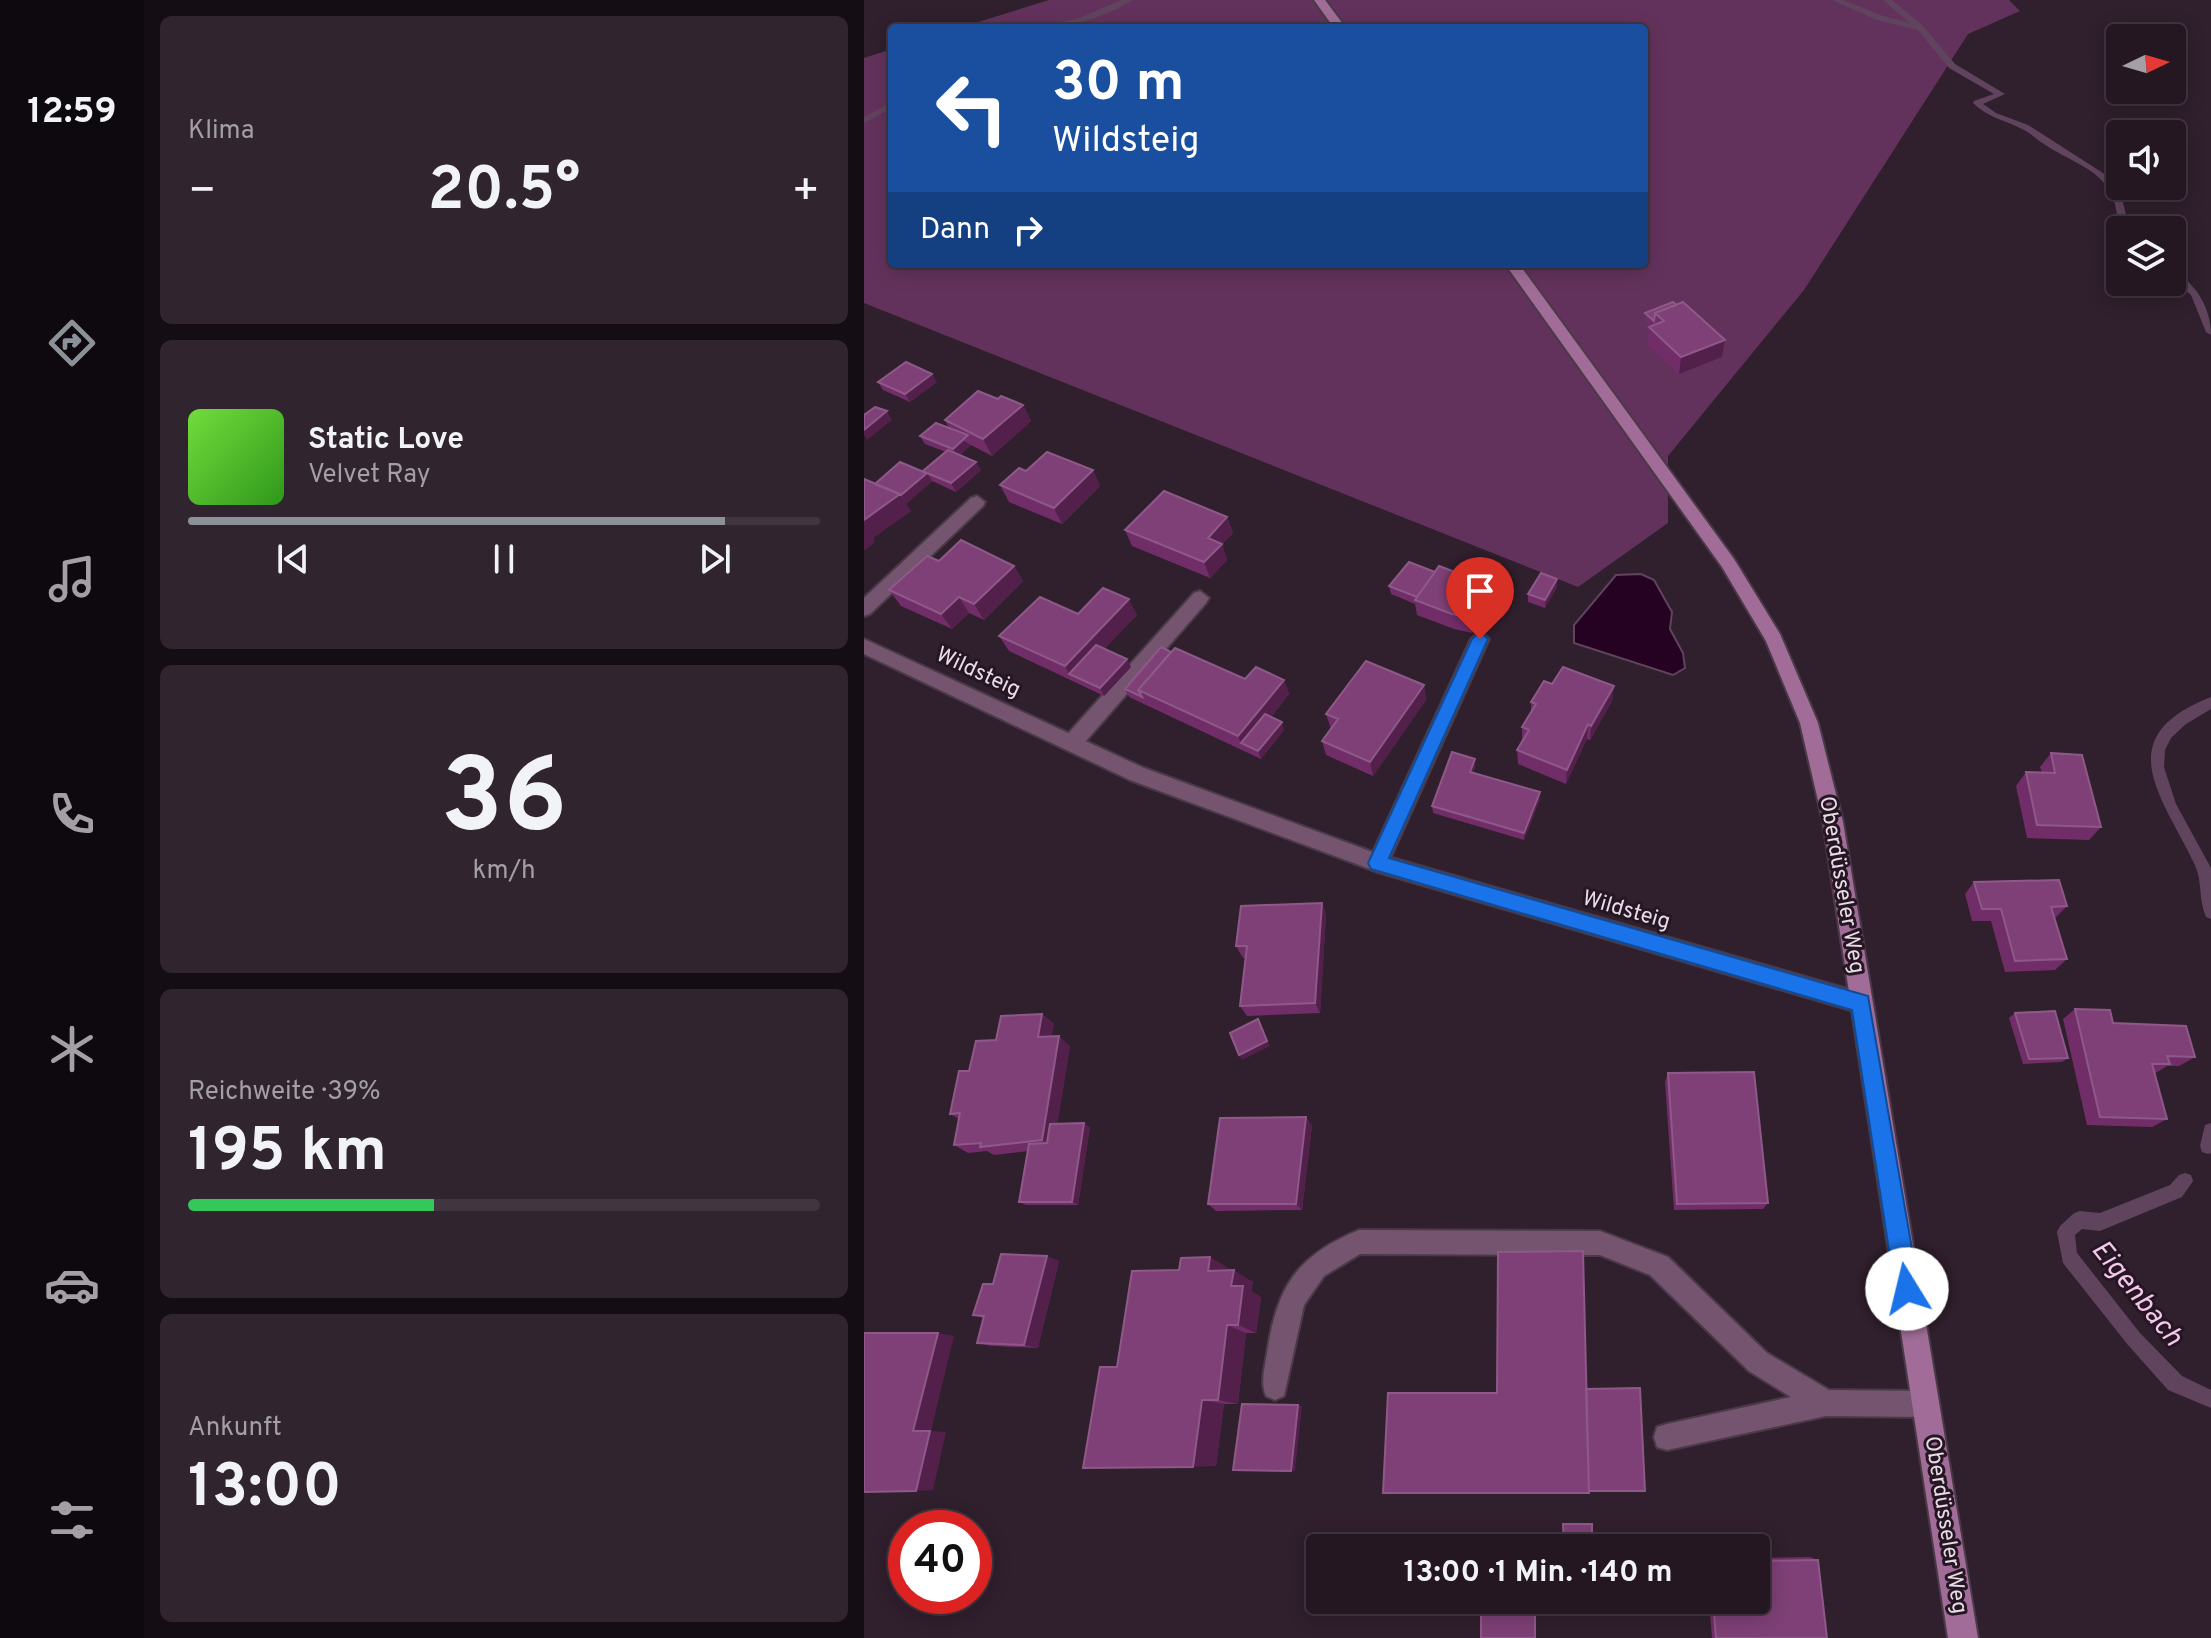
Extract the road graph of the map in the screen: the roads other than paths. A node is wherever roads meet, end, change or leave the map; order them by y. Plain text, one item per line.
1 (1319, 0) edge
2 (1337, 24) edge
3 (1515, 268) edge
4 (977, 502) dead end
5 (1200, 598) dead end
6 (864, 609) edge
7 (1480, 639) dead end
8 (864, 646) edge
9 (1072, 743) junction
10 (1378, 863) junction
11 (1861, 1003) junction
12 (1275, 1387) dead end
13 (1826, 1403) junction
14 (1925, 1404) junction
15 (1667, 1437) dead end
16 (1963, 1638) edge

1 - 2 street
3 - 11 street, Oberdüsseler Weg
4 - 6 street
5 - 9 street
7 - 10 street
8 - 9 street, Wildsteig
9 - 10 street, Wildsteig
10 - 11 street, Wildsteig
11 - 14 street, Oberdüsseler Weg
12 - 13 street
13 - 14 street
13 - 15 street
14 - 16 street, Oberdüsseler Weg

